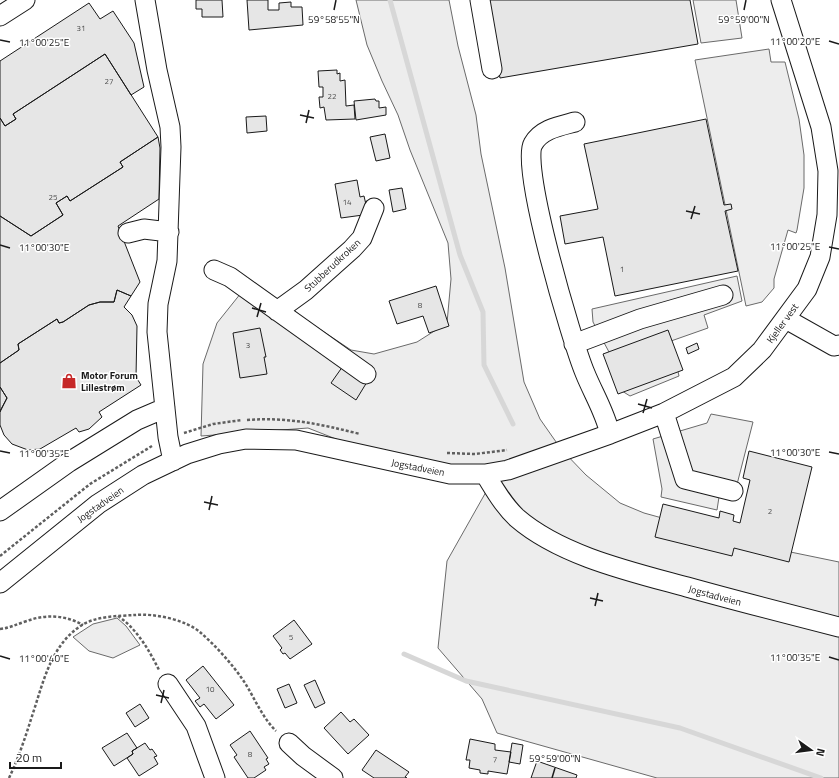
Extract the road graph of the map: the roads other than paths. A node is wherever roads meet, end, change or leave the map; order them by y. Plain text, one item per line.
1 (25, 0) edge
2 (145, 0) edge
3 (480, 0) edge
4 (782, 0) edge
5 (0, 16) edge
6 (492, 69) dead end
7 (575, 122) dead end
8 (834, 171) edge
9 (374, 208) dead end
10 (169, 232) junction
11 (128, 233) dead end
12 (214, 270) dead end
13 (723, 295) dead end
14 (277, 310) junction
15 (786, 319) junction
16 (574, 344) junction
17 (837, 349) edge
18 (366, 374) dead end
19 (165, 408) junction
20 (664, 413) junction
21 (610, 434) junction
22 (173, 461) junction
23 (485, 474) junction
24 (733, 491) dead end
25 (0, 511) edge
26 (0, 583) edge
27 (839, 627) edge
28 (168, 684) road end
29 (289, 743) road end
30 (215, 778) edge
31 (333, 778) edge

1 - 5 street
2 - 10 street
3 - 6 street
4 - 8 street, Kjeller vest
7 - 16 street
8 - 15 street, Kjeller vest
9 - 14 street, Stubberudkroken
10 - 11 street
10 - 19 street
12 - 14 street
13 - 16 street
14 - 18 street
15 - 17 street
15 - 20 street, Kjeller vest
16 - 21 street
19 - 22 street
19 - 25 street
20 - 21 street, Kjeller vest
20 - 24 street
21 - 23 street, Kjeller vest
22 - 23 street, Jogstadveien
22 - 26 street, Jogstadveien
23 - 27 street, Jogstadveien
28 - 30 street
29 - 31 street

